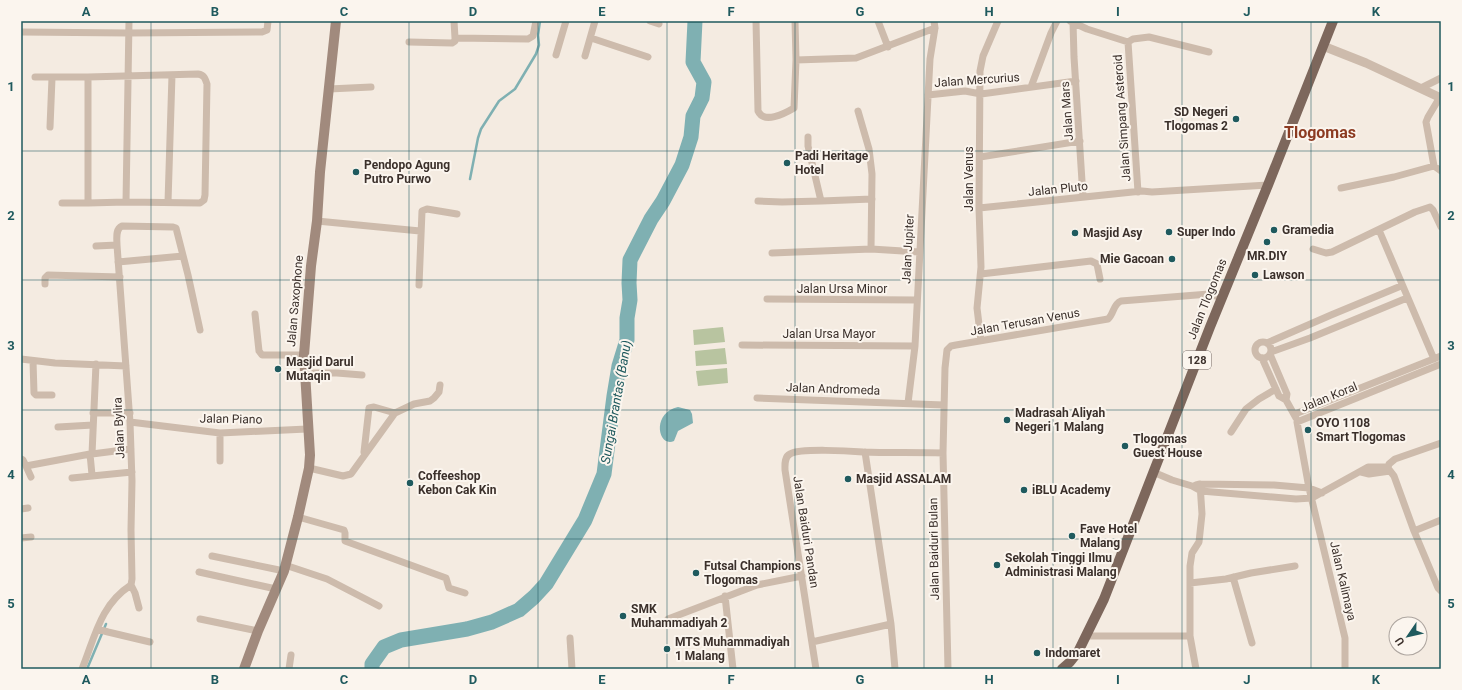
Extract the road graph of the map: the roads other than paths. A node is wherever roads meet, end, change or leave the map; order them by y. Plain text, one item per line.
1 (129, 21) edge
2 (268, 21) edge
3 (336, 21) edge
4 (454, 21) edge
5 (536, 21) edge
6 (566, 21) edge
7 (595, 21) edge
8 (650, 21) edge
9 (756, 21) edge
10 (795, 21) edge
11 (878, 21) edge
12 (998, 21) edge
13 (1057, 21) edge
14 (1333, 21) edge
15 (1071, 22) edge
16 (658, 24) dead end
17 (935, 24) edge
18 (21, 32) edge
19 (129, 33) junction
20 (455, 38) junction
21 (591, 38) junction
22 (409, 42) dead end
23 (1128, 42) junction
24 (1323, 46) junction
25 (888, 47) junction
26 (1209, 52) dead end
27 (556, 55) dead end
28 (586, 56) dead end
29 (648, 57) dead end
30 (796, 60) junction
31 (129, 75) junction
32 (172, 75) junction
33 (35, 77) dead end
34 (88, 77) junction
35 (52, 78) junction
36 (1441, 78) edge
37 (1076, 81) junction
38 (371, 87) dead end
39 (1031, 87) junction
40 (1421, 88) junction
41 (329, 89) junction
42 (981, 94) junction
43 (928, 95) junction
44 (1440, 97) edge
45 (858, 111) dead end
46 (50, 127) dead end
47 (808, 137) dead end
48 (1080, 141) junction
49 (980, 157) junction
50 (1434, 166) junction
51 (1441, 171) edge
52 (1268, 185) junction
53 (1341, 188) dead end
54 (1138, 192) junction
55 (1084, 197) junction
56 (872, 199) junction
57 (758, 201) dead end
58 (821, 201) junction
59 (126, 202) junction
60 (168, 202) junction
61 (88, 203) junction
62 (62, 204) dead end
63 (979, 208) junction
64 (457, 214) dead end
65 (317, 221) junction
66 (1441, 227) edge
67 (420, 230) junction
68 (1379, 230) junction
69 (117, 245) junction
70 (96, 246) dead end
71 (871, 249) junction
72 (1313, 249) dead end
73 (919, 252) junction
74 (772, 253) dead end
75 (183, 256) junction
76 (118, 262) junction
77 (981, 274) junction
78 (120, 277) junction
79 (1100, 279) dead end
80 (45, 284) dead end
81 (419, 285) dead end
82 (1402, 286) junction
83 (1222, 298) junction
84 (1407, 298) junction
85 (767, 299) dead end
86 (917, 300) junction
87 (255, 314) dead end
88 (1331, 315) junction
89 (1336, 327) junction
90 (200, 330) dead end
91 (980, 341) junction
92 (1267, 343) junction
93 (742, 345) dead end
94 (914, 346) junction
95 (1270, 353) junction
96 (304, 355) junction
97 (1441, 356) edge
98 (1262, 358) junction
99 (21, 359) edge
100 (1434, 359) junction
101 (33, 361) junction
102 (96, 364) junction
103 (1441, 364) edge
104 (126, 366) junction
105 (945, 368) joint
106 (305, 373) junction
107 (362, 375) dead end
108 (440, 385) dead end
109 (1276, 389) junction
110 (52, 395) dead end
111 (757, 398) dead end
112 (1286, 400) junction
113 (908, 403) junction
114 (944, 405) junction
115 (93, 413) junction
116 (130, 413) junction
117 (395, 413) junction
118 (1295, 414) junction
119 (130, 422) junction
120 (1297, 422) junction
121 (93, 425) junction
122 (58, 427) dead end
123 (307, 429) junction
124 (1231, 432) dead end
125 (220, 433) junction
126 (1441, 443) edge
127 (131, 449) junction
128 (865, 452) junction
129 (943, 453) junction
130 (91, 454) junction
131 (364, 454) junction
132 (21, 459) edge
133 (220, 461) dead end
134 (26, 466) junction
135 (309, 468) junction
136 (1388, 470) junction
137 (132, 472) junction
138 (1156, 473) junction
139 (92, 475) junction
140 (32, 477) dead end
141 (72, 478) dead end
142 (1201, 487) junction
143 (1309, 488) junction
144 (1322, 493) junction
145 (1312, 498) junction
146 (298, 517) junction
147 (1441, 520) edge
148 (1414, 531) junction
149 (32, 537) dead end
150 (21, 538) edge
151 (212, 556) dead end
152 (1295, 566) dead end
153 (284, 568) junction
154 (199, 572) dead end
155 (802, 576) junction
156 (1233, 577) junction
157 (1190, 583) junction
158 (133, 588) junction
159 (276, 589) junction
160 (1441, 591) edge
161 (465, 593) dead end
162 (725, 596) junction
163 (379, 606) dead end
164 (139, 608) dead end
165 (668, 618) dead end
166 (200, 619) dead end
167 (890, 624) junction
168 (102, 630) junction
169 (258, 631) junction
170 (1087, 636) junction
171 (1190, 636) junction
172 (570, 638) dead end
173 (150, 642) dead end
174 (812, 642) junction
175 (1252, 643) dead end
176 (291, 655) dead end
177 (82, 669) edge
178 (244, 669) edge
179 (289, 669) edge
180 (572, 669) edge
181 (733, 669) edge
182 (816, 669) edge
183 (896, 669) edge
184 (948, 669) edge
185 (1062, 669) edge
186 (1196, 669) edge
187 (1345, 669) edge

1 - 19 street
2 - 19 street
3 - 41 main road, Jalan Saxophone
4 - 20 street
5 - 20 street
6 - 27 street
7 - 21 street
8 - 16 street
9 - 30 street
10 - 30 street
11 - 25 street
12 - 42 street, Jalan Venus
13 - 39 street
14 - 24 main road, 128
15 - 23 street
15 - 37 street, Jalan Mars
17 - 25 street
17 - 43 street, Jalan Jupiter
18 - 19 street
19 - 31 street
20 - 22 street
21 - 28 street
21 - 29 street
23 - 26 street
23 - 54 street, Jalan Simpang Asteroid
24 - 40 street
24 - 52 main road, Jalan Tlogomas / 128
25 - 30 street
31 - 32 street
31 - 34 street
31 - 59 street
32 - 60 street
32 - 60 street
33 - 35 street
34 - 35 street
34 - 61 street
35 - 46 street
36 - 40 street
37 - 39 street, Jalan Mercurius
37 - 48 street, Jalan Mars
38 - 41 street
39 - 42 street, Jalan Mercurius
40 - 44 street
41 - 65 main road, Jalan Saxophone
42 - 43 street, Jalan Mercurius
42 - 49 street, Jalan Venus
43 - 73 street, Jalan Jupiter
44 - 50 street
45 - 56 street
47 - 58 street
48 - 49 street
48 - 55 street, Jalan Mars
49 - 63 street, Jalan Venus
50 - 51 street
50 - 53 street
52 - 54 street, Jalan Pluto
52 - 83 main road, Jalan Tlogomas / 128
54 - 55 street, Jalan Pluto
55 - 63 street, Jalan Pluto
56 - 58 street
56 - 71 street
57 - 58 street
59 - 60 street
59 - 61 street
61 - 62 street
63 - 77 street, Jalan Venus
64 - 67 street
65 - 67 street
65 - 96 main road, Jalan Saxophone
66 - 68 street
67 - 81 street
68 - 72 street
68 - 82 street
69 - 70 street
69 - 75 street, Jalan Bylira
69 - 76 street, Jalan Bylira
71 - 73 street
71 - 74 street
73 - 86 street, Jalan Jupiter
75 - 76 street
75 - 90 street
76 - 78 street, Jalan Bylira
77 - 79 street
77 - 91 street, Jalan Venus
78 - 80 street
78 - 104 street, Jalan Bylira
82 - 84 street
82 - 88 street
83 - 91 street, Jalan Terusan Venus
83 - 138 main road, Jalan Tlogomas / 128
84 - 89 street
84 - 100 street
85 - 86 street, Jalan Ursa Minor
86 - 94 street, Jalan Jupiter
87 - 96 street
88 - 89 street
88 - 92 street
89 - 95 street
91 - 105 street, Jalan Terusan Venus
92 - 95 street
92 - 98 street
93 - 94 street, Jalan Ursa Mayor
94 - 113 street, Jalan Jupiter
95 - 98 street
95 - 112 street
96 - 106 main road, Jalan Saxophone
97 - 100 street
98 - 109 street
99 - 101 street
100 - 118 street
101 - 102 street
101 - 110 street
102 - 104 street
102 - 115 street
103 - 120 street, Jalan Koral
104 - 116 street, Jalan Bylira
105 - 114 street, Jalan Baiduri Bulan
106 - 107 street
106 - 123 main road, Jalan Saxophone
108 - 117 street
109 - 112 street
109 - 124 street
111 - 113 street, Jalan Andromeda
112 - 118 street
113 - 114 street
114 - 129 street, Jalan Baiduri Bulan
115 - 116 street
115 - 121 street
116 - 119 street, Jalan Bylira
117 - 131 street
117 - 131 street
118 - 120 street
119 - 125 street, Jalan Piano
119 - 127 street, Jalan Bylira
120 - 143 street, Jalan Koral
121 - 122 street
121 - 130 street
123 - 125 street, Jalan Piano
123 - 135 main road, Jalan Saxophone
125 - 133 street
126 - 136 street
127 - 130 street
127 - 137 street, Jalan Bylira
128 - 129 street
128 - 155 street, Jalan Baiduri Pandan
128 - 167 street
129 - 184 street, Jalan Baiduri Bulan
130 - 134 street
130 - 139 street
131 - 135 street
132 - 134 street
134 - 140 street
135 - 146 main road, Jalan Saxophone
136 - 144 street
136 - 148 street
137 - 139 street
137 - 158 street, Jalan Bylira
138 - 142 street
138 - 170 main road, Jalan Tlogomas / 128
139 - 141 street
142 - 143 street
142 - 145 street
142 - 157 street
143 - 144 street
143 - 145 street, Jalan Koral
144 - 145 street
145 - 187 street, Jalan Kalimaya
146 - 153 main road, Jalan Saxophone
146 - 161 street
147 - 148 street
148 - 160 street
149 - 150 street
151 - 153 street
152 - 156 street
153 - 159 main road, Jalan Saxophone
153 - 163 street
154 - 159 street
155 - 162 street
155 - 174 street, Jalan Baiduri Pandan
156 - 157 street
156 - 175 street
157 - 171 street
158 - 164 street, Jalan Bylira
158 - 168 street
159 - 169 main road, Jalan Saxophone
162 - 165 street
162 - 181 street
166 - 169 street
167 - 174 street
167 - 183 street
168 - 173 street
168 - 177 street
169 - 178 main road, Jalan Saxophone
170 - 171 street
170 - 185 main road, Jalan Tlogomas / 128
171 - 186 street
172 - 180 street
174 - 182 street, Jalan Baiduri Pandan
176 - 179 street

